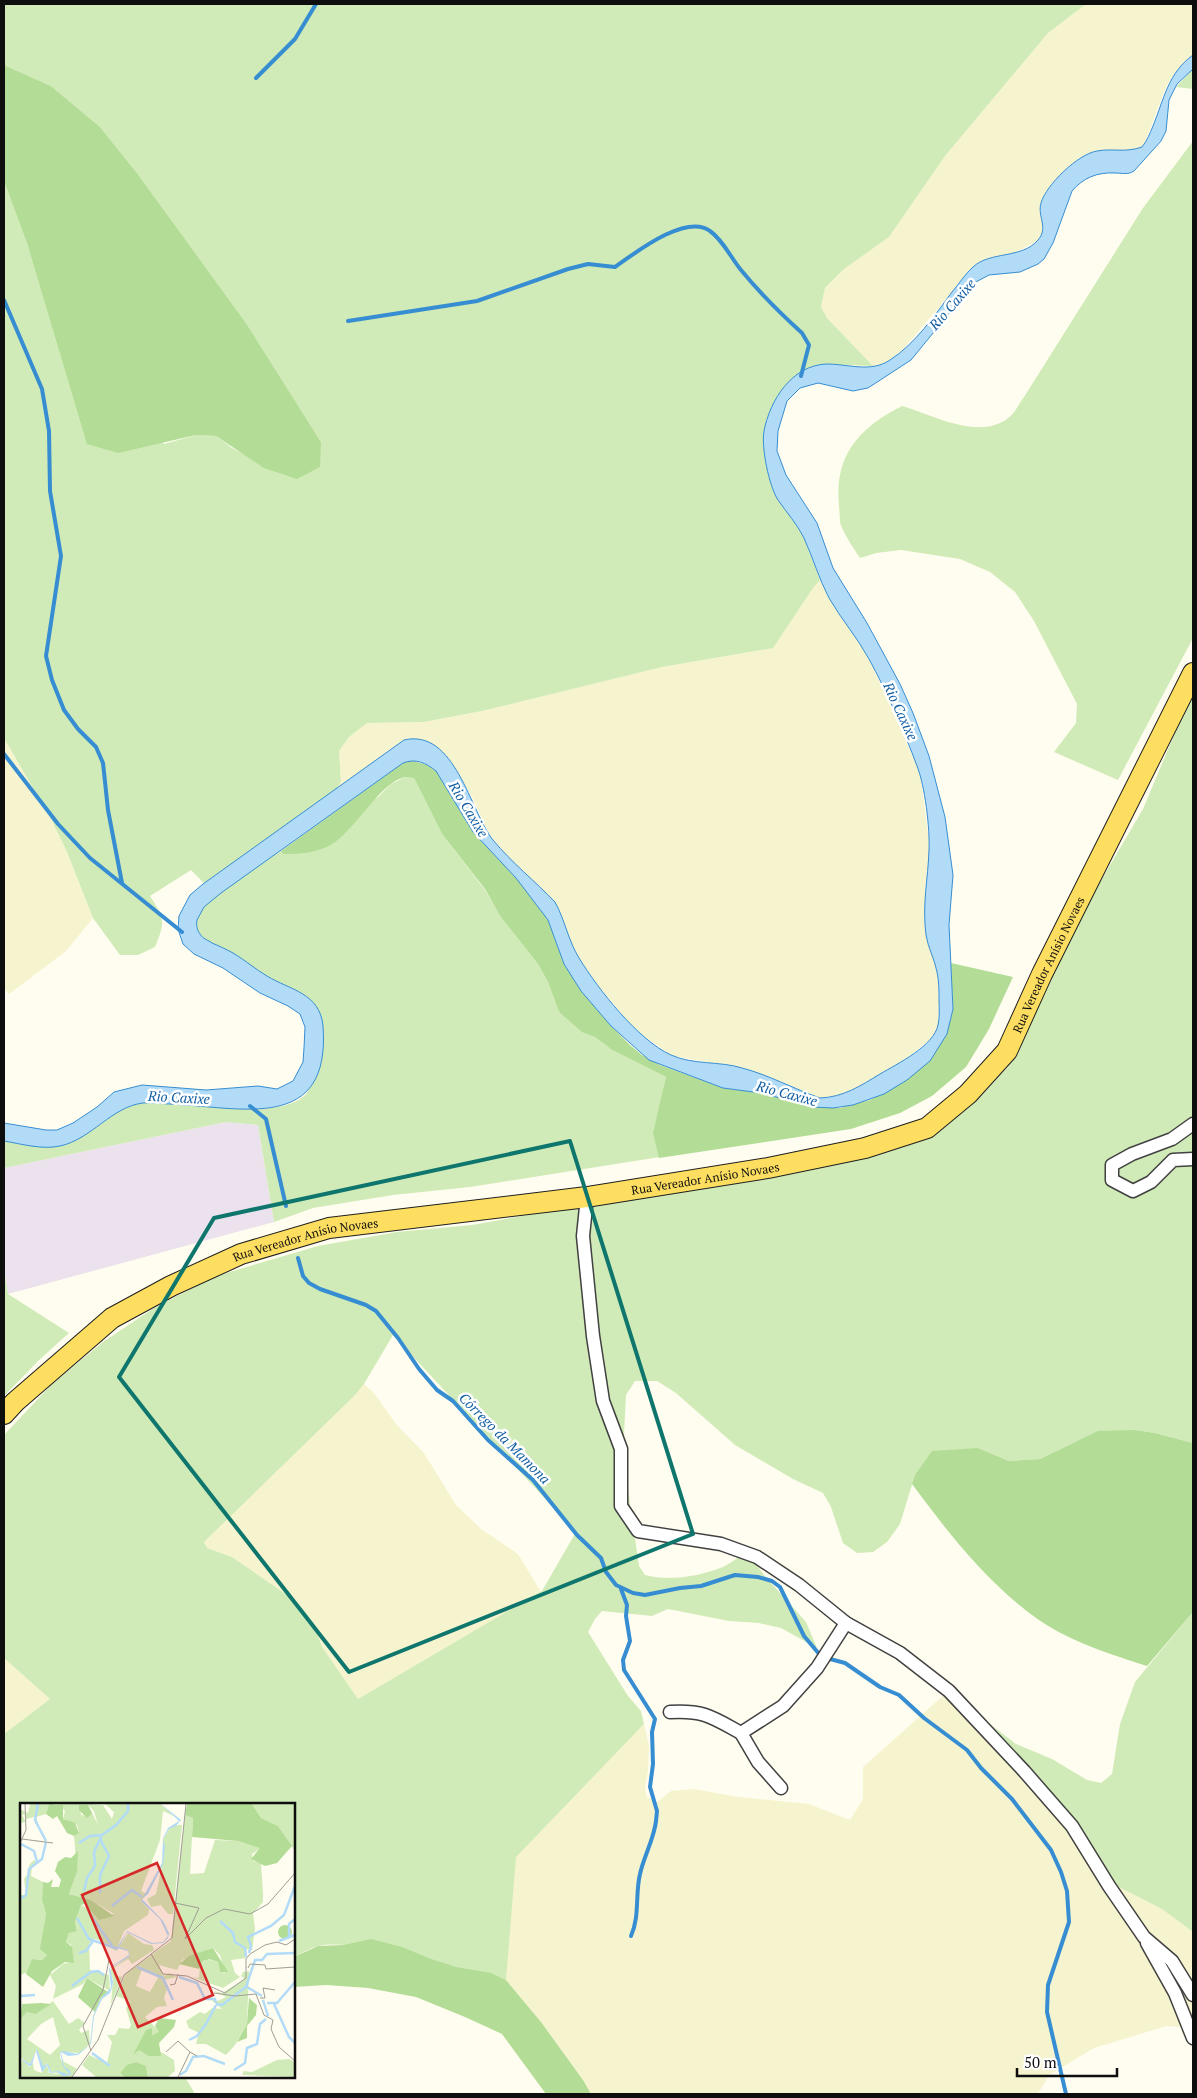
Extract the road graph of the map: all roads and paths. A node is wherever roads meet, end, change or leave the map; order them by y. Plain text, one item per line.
1 (1193, 673) edge
2 (1193, 1124) edge
3 (1193, 1159) edge
4 (587, 1197) junction
5 (4, 1414) edge
6 (846, 1623) junction
7 (670, 1712) dead end
8 (741, 1732) junction
9 (781, 1788) dead end
10 (1144, 1937) junction
11 (1193, 1995) edge
12 (1193, 2038) edge

1 - 4 main road, Rua Vereador Anísio Novaes
2 - 3 street
4 - 5 main road, Rua Vereador Anísio Novaes
4 - 6 street
6 - 8 street
6 - 10 street
7 - 8 street
8 - 9 street
10 - 11 street
10 - 12 street

